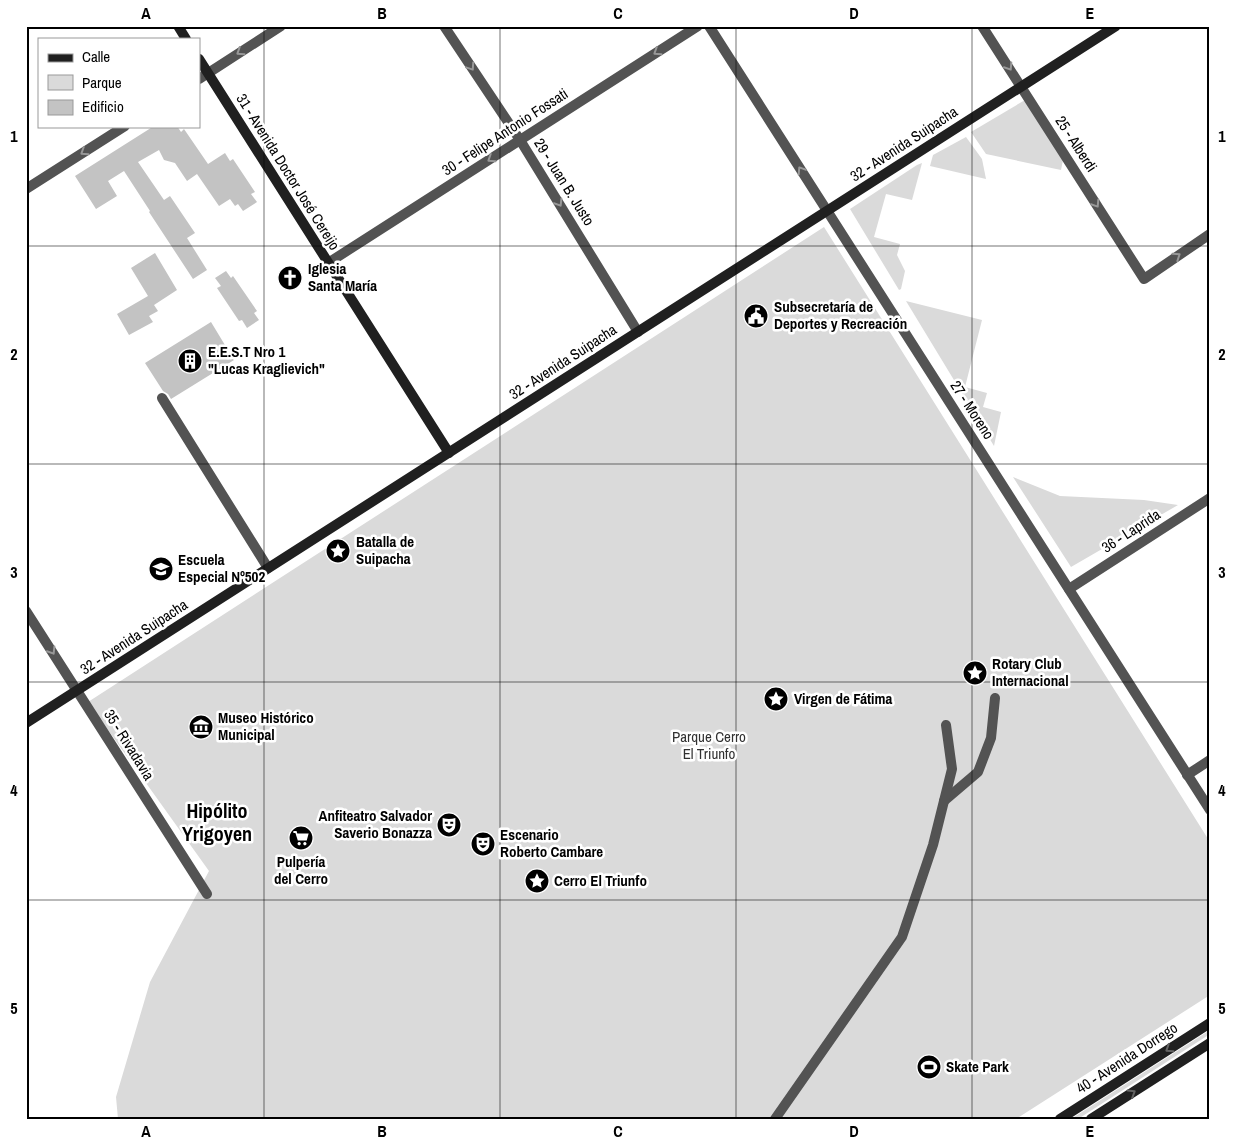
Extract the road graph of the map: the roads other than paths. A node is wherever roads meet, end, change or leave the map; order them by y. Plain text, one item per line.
1 (178, 26) edge
2 (281, 26) edge
3 (444, 26) edge
4 (698, 26) edge
5 (709, 26) edge
6 (982, 26) edge
7 (1116, 26) edge
8 (185, 38) edge
9 (200, 63) edge
10 (203, 76) edge
11 (1021, 87) junction
12 (122, 128) edge
13 (520, 140) junction
14 (26, 189) edge
15 (827, 211) junction
16 (1210, 234) edge
17 (328, 263) junction
18 (638, 332) junction
19 (162, 398) dead end
20 (449, 453) junction
21 (1210, 498) edge
22 (268, 568) junction
23 (1069, 589) junction
24 (26, 611) edge
25 (77, 691) junction
26 (995, 698) dead end
27 (26, 723) edge
28 (946, 725) dead end
29 (1210, 760) edge
30 (1187, 775) junction
31 (944, 801) junction
32 (1210, 810) edge
33 (207, 894) dead end
34 (1210, 1023) edge
35 (1210, 1043) edge
36 (775, 1119) edge
37 (1060, 1119) edge
38 (1091, 1119) edge

1 - 8 street
2 -> 10 street
3 -> 13 street, 29 - Juan B. Justo
4 -> 13 street, 30 - Felipe Antonio Fossati
15 -> 5 street, 27 - Moreno
6 -> 11 street, 25 - Alberdi
7 - 11 street, 32 - Avenida Suipacha
9 - 10 street, 31 - Avenida Doctor José Cereijo
10 - 17 street, 31 - Avenida Doctor José Cereijo
11 - 15 street, 32 - Avenida Suipacha
11 -> 16 street, 25 - Alberdi
12 -> 14 street
13 -> 17 street, 30 - Felipe Antonio Fossati
13 -> 18 street, 29 - Juan B. Justo
15 - 18 street, 32 - Avenida Suipacha
15 - 23 street, 27 - Moreno
17 - 20 street, 31 - Avenida Doctor José Cereijo
18 - 20 street, 32 - Avenida Suipacha
19 - 22 street
20 - 22 street, 32 - Avenida Suipacha
21 - 23 street, 36 - Laprida
22 - 25 street, 32 - Avenida Suipacha
23 - 30 street, 27 - Moreno
24 -> 25 street, 35 - Rivadavia
25 - 27 street, 32 - Avenida Suipacha
25 - 33 street, 35 - Rivadavia
26 - 31 street
28 - 31 street
29 - 30 street
30 - 32 street, 27 - Moreno
31 - 36 street
34 -> 37 street, 40 - Avenida Dorrego
38 -> 35 street, 40 - Avenida Dorrego

